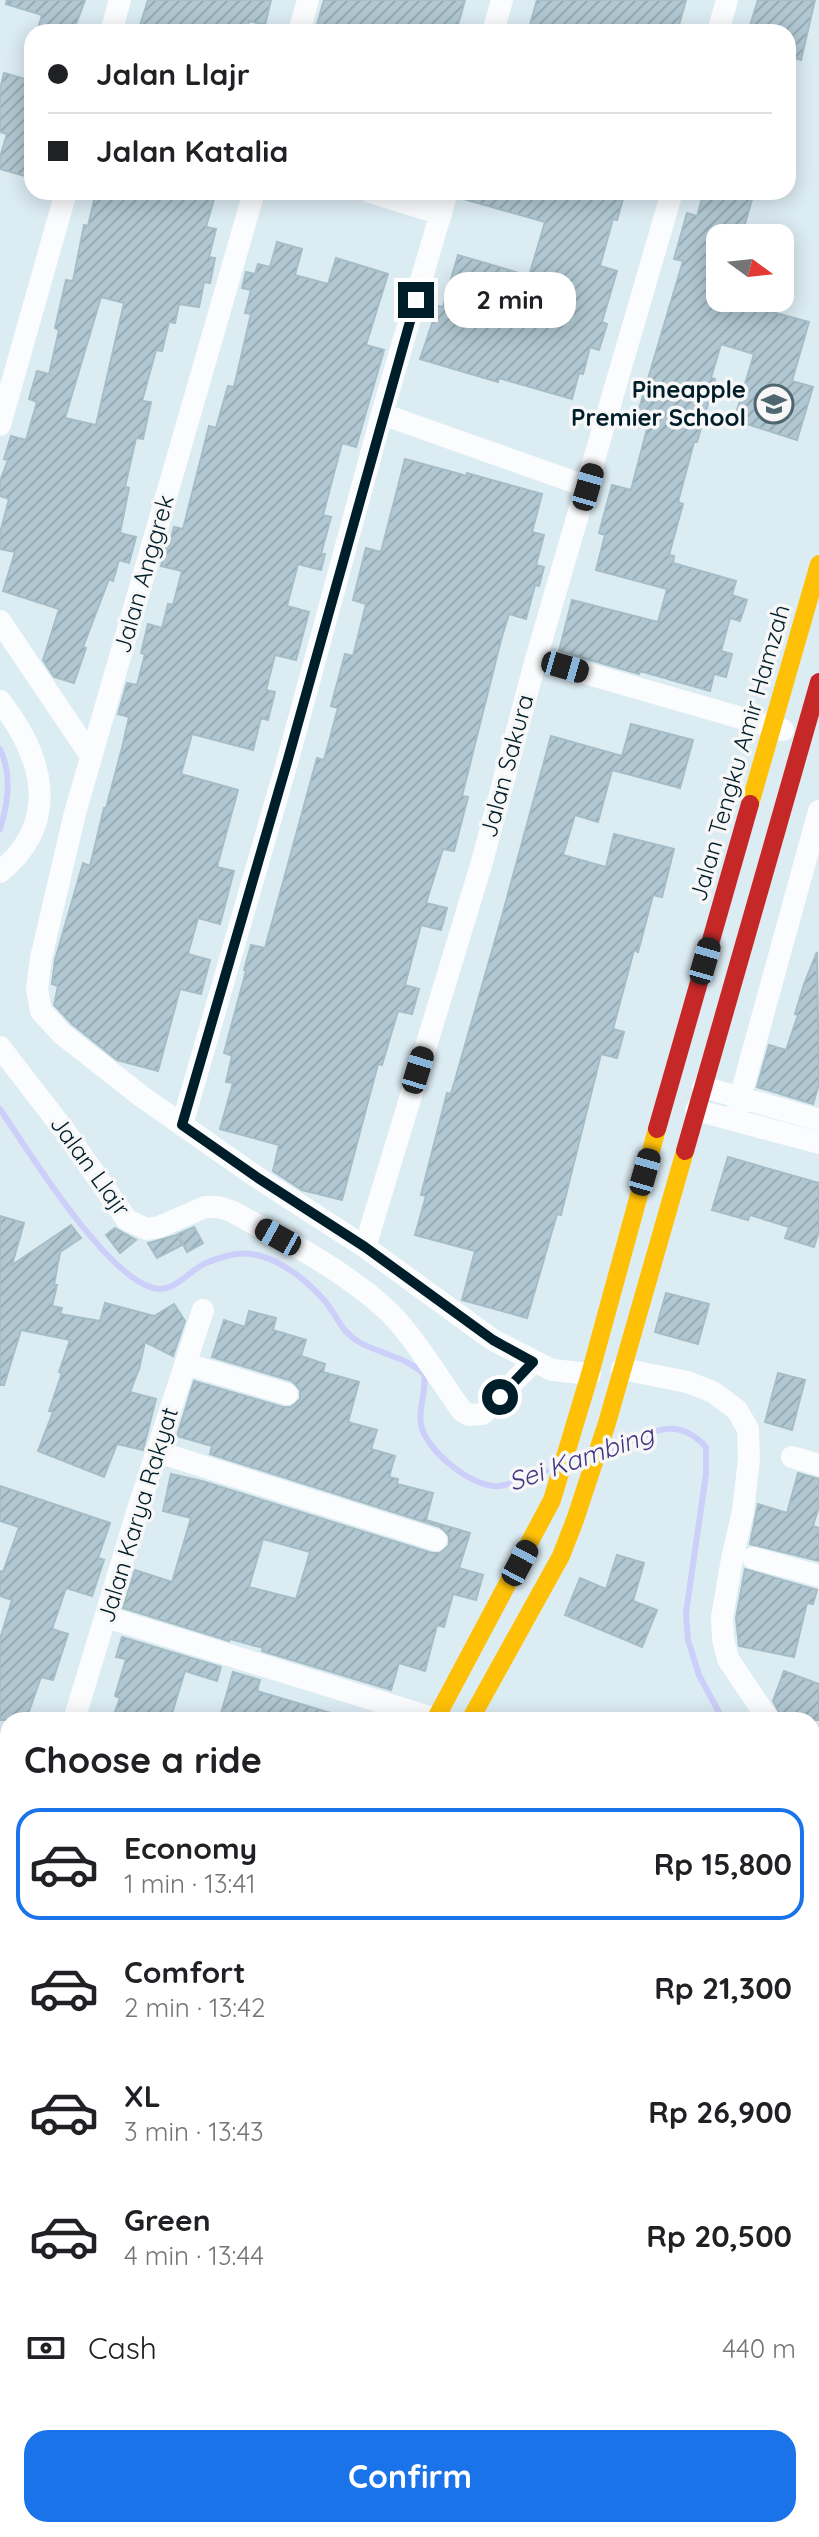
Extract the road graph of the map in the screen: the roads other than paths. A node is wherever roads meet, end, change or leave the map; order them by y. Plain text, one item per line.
1 (120, 0) edge
2 (308, 0) edge
3 (502, 0) edge
4 (727, 0) edge
5 (113, 24) edge
6 (301, 24) edge
7 (495, 24) edge
8 (720, 24) edge
9 (64, 200) edge
10 (252, 200) edge
11 (396, 200) edge
12 (445, 200) edge
13 (670, 200) edge
14 (441, 214) junction
15 (382, 414) junction
16 (0, 425) edge
17 (588, 487) junction
18 (819, 564) edge
19 (0, 621) edge
20 (536, 659) junction
21 (819, 682) edge
22 (0, 701) edge
23 (773, 728) junction
24 (804, 736) junction
25 (91, 756) junction
26 (819, 811) edge
27 (0, 872) edge
28 (0, 1047) edge
29 (703, 1087) junction
30 (737, 1109) junction
31 (696, 1110) junction
32 (819, 1120) edge
33 (182, 1125) junction
34 (819, 1143) edge
35 (365, 1247) junction
36 (203, 1310) dead end
37 (533, 1362) junction
38 (186, 1364) junction
39 (622, 1369) junction
40 (590, 1374) junction
41 (287, 1394) dead end
42 (158, 1452) junction
43 (792, 1457) dead end
44 (819, 1465) edge
45 (436, 1540) dead end
46 (753, 1558) dead end
47 (819, 1576) edge
48 (106, 1617) junction
49 (76, 1712) edge
50 (410, 1712) edge
51 (440, 1712) edge
52 (474, 1712) edge
53 (764, 1712) edge

1 - 5 street
2 - 6 street
3 - 7 street
4 - 8 street
9 - 16 street
10 - 25 street, Jalan Anggrek
11 - 14 street
12 - 14 street
13 - 17 street, Jalan Sakura
14 - 15 street
15 - 17 street
15 - 33 street
17 - 20 street, Jalan Sakura
18 - 23 main road, Jalan Tengku Amir Hamzah
19 - 25 street
20 - 23 street
20 - 35 street, Jalan Sakura
21 - 24 main road
22 - 27 street
23 - 24 street
23 - 40 main road, Jalan Tengku Amir Hamzah
24 - 29 main road
25 - 33 street, Jalan Anggrek
26 - 30 street
28 - 37 street, Jalan Llajr
29 - 30 street
29 - 31 main road
30 - 31 street
30 - 32 street
30 - 34 street
31 - 39 main road
33 - 35 street
35 - 37 street
36 - 38 street, Jalan Karya Rakyat
37 - 40 street
38 - 41 street
38 - 42 street, Jalan Karya Rakyat
39 - 52 main road
39 - 53 street
40 - 51 main road, Jalan Tengku Amir Hamzah
42 - 45 street
42 - 48 street, Jalan Karya Rakyat
43 - 44 street
46 - 47 street
48 - 49 street, Jalan Karya Rakyat
48 - 50 street

